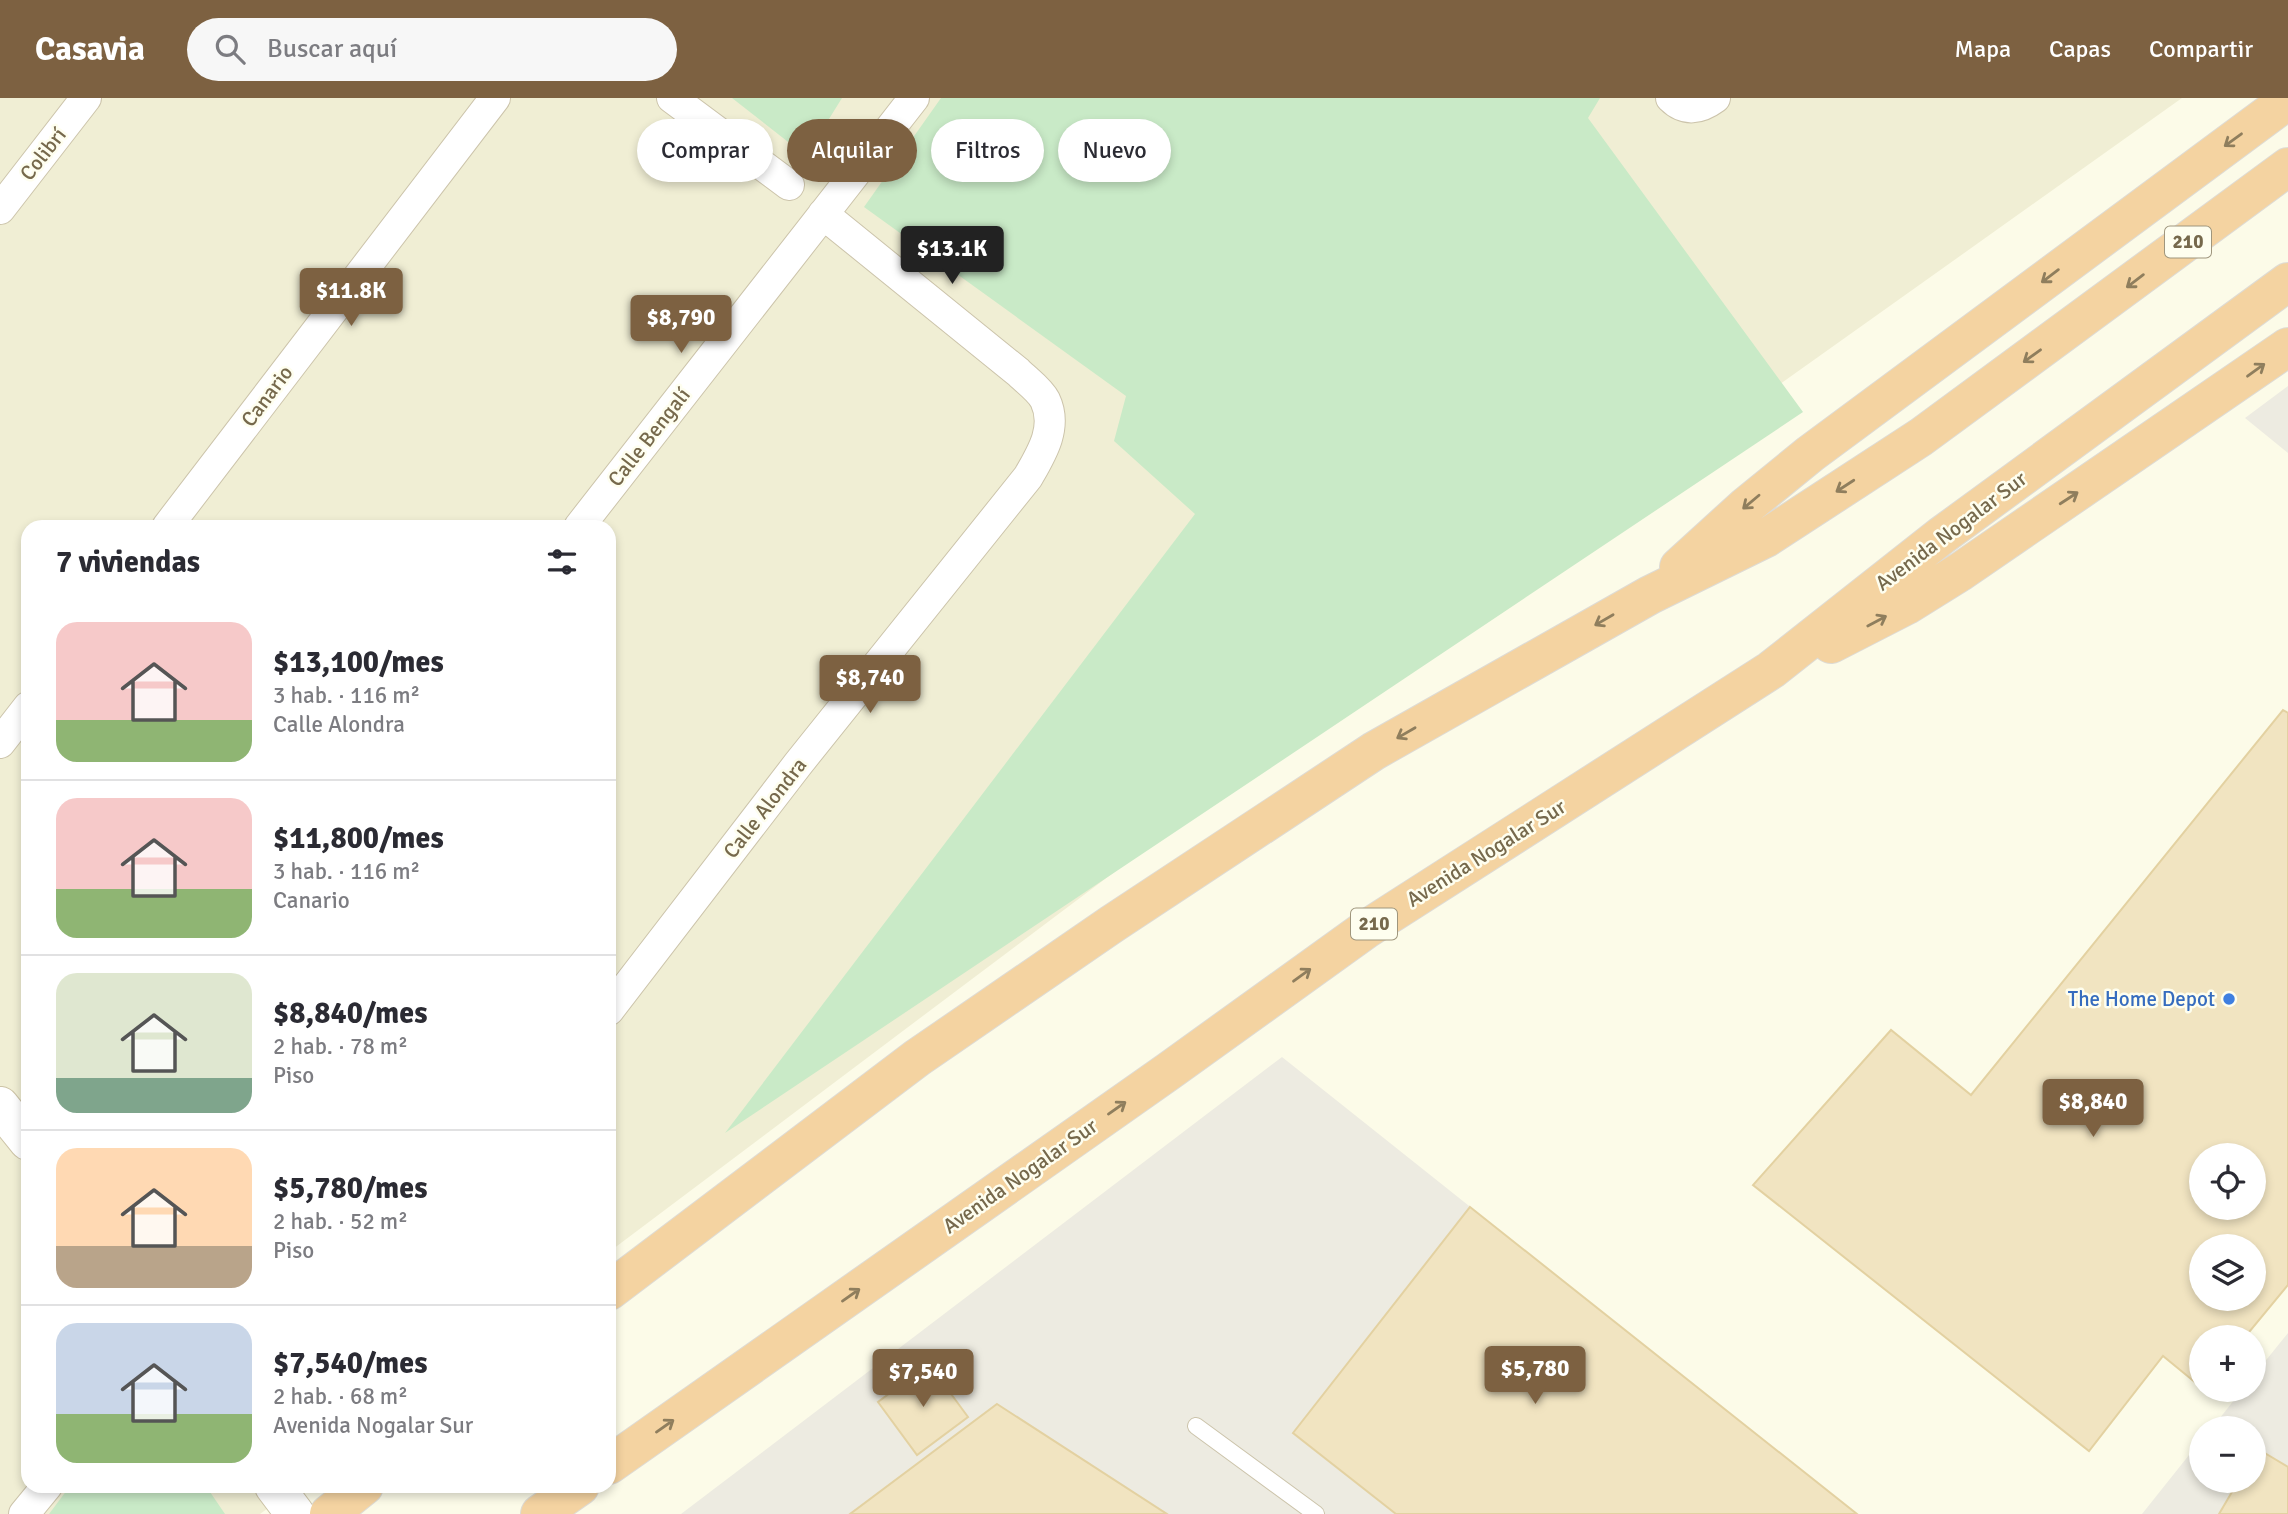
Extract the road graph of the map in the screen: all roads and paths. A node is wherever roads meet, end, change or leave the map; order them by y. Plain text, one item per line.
1 (86, 98) edge
2 (495, 98) edge
3 (672, 98) edge
4 (915, 98) edge
5 (1671, 98) edge
6 (1715, 98) edge
7 (2288, 100) edge
8 (2288, 167) edge
9 (789, 185) dead end
10 (0, 209) edge
11 (823, 215) junction
12 (2288, 282) edge
13 (2288, 347) edge
14 (172, 520) edge
15 (584, 520) edge
16 (1650, 594) junction
17 (1771, 670) junction
18 (21, 716) edge
19 (0, 743) edge
20 (616, 1001) edge
21 (0, 1106) edge
22 (21, 1132) edge
23 (616, 1286) edge
24 (1196, 1426) dead end
25 (616, 1460) edge
26 (41, 1493) edge
27 (280, 1493) edge
28 (355, 1493) edge
29 (570, 1493) edge
30 (24, 1514) edge
31 (295, 1514) edge
32 (329, 1514) edge
33 (540, 1514) edge
34 (1316, 1514) edge

1 - 10 street, Colibrí
2 - 14 street, Canario
3 - 9 street
4 - 11 street, Calle Bengalí
5 - 6 street
7 -> 16 highway
8 -> 16 highway, 210
11 - 15 street, Calle Bengalí
11 - 20 street, Calle Alondra
12 - 17 highway, Avenida Nogalar Sur / 210
17 -> 13 highway
16 -> 23 highway, 210
25 -> 17 highway, Avenida Nogalar Sur / 210
18 - 19 street
21 - 22 street
24 - 34 lane
26 - 30 street
27 - 31 street
28 - 32 highway
29 - 33 highway

